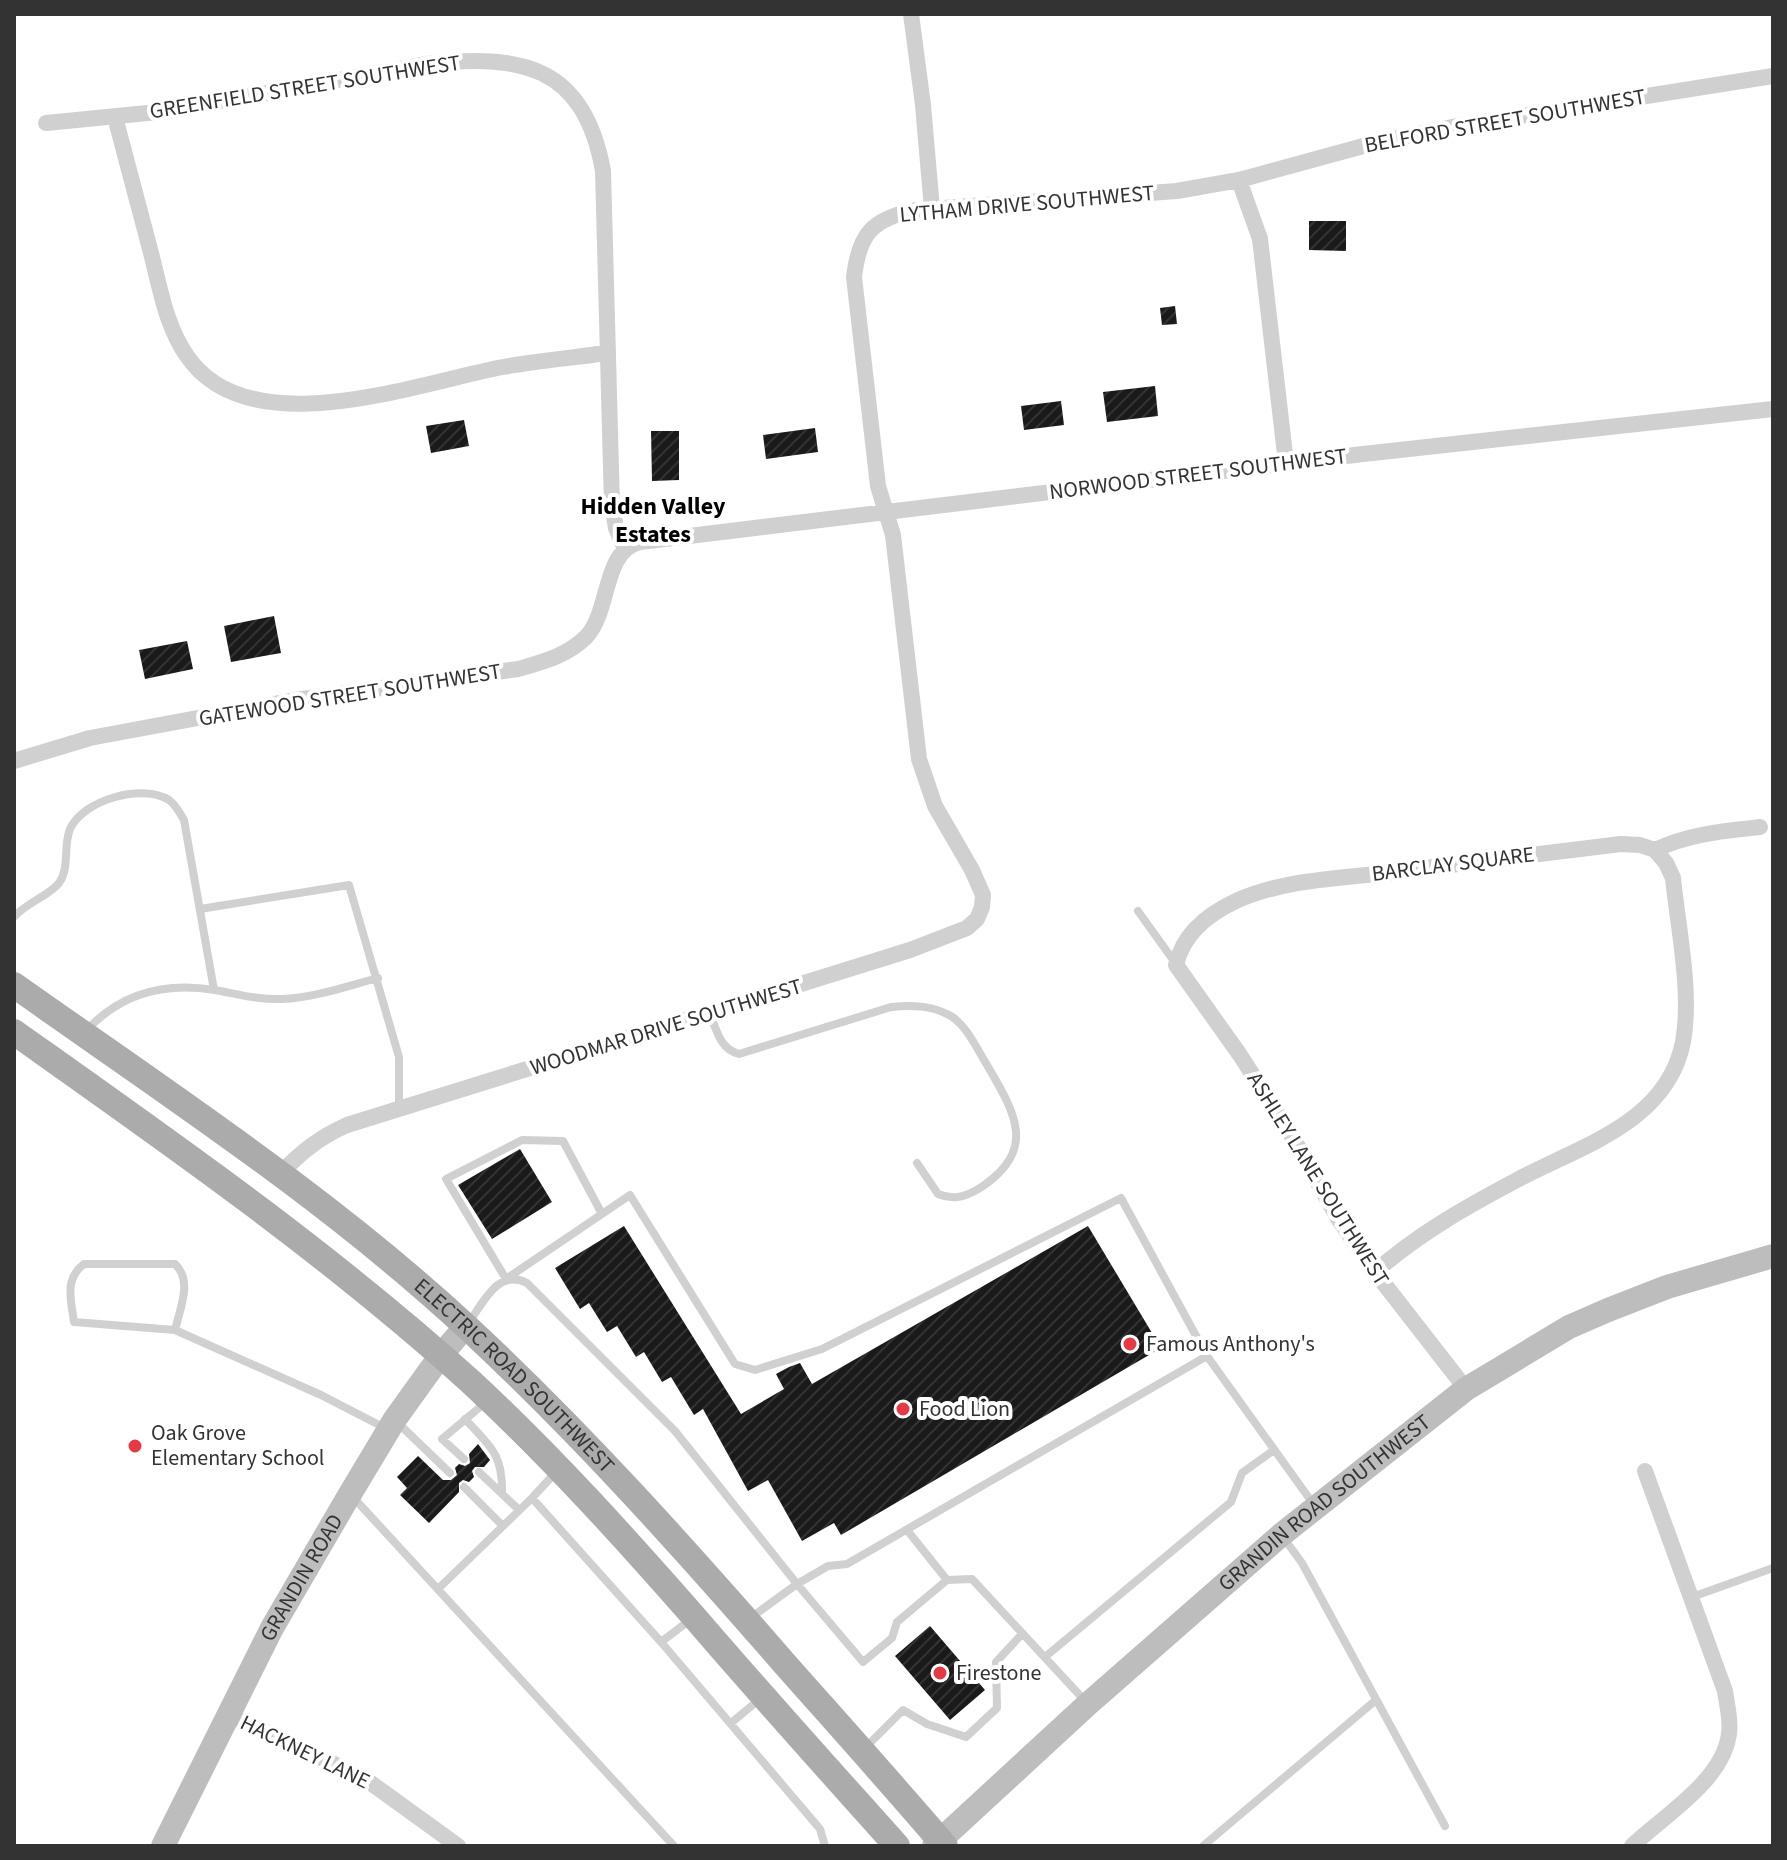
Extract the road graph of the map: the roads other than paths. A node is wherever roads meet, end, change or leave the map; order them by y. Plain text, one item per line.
1 (911, 14) edge
2 (1773, 76) edge
3 (115, 117) junction
4 (46, 123) dead end
5 (1239, 180) junction
6 (932, 209) junction
7 (606, 353) junction
8 (1773, 409) edge
9 (1286, 463) junction
10 (886, 512) junction
11 (625, 549) junction
12 (14, 761) edge
13 (1760, 827) dead end
14 (955, 840) joint
15 (1655, 850) junction
16 (200, 909) junction
17 (1138, 911) dead end
18 (14, 917) edge
19 (1176, 965) junction
20 (378, 978) junction
21 (14, 985) edge
22 (214, 990) junction
23 (710, 1014) junction
24 (14, 1032) edge
25 (83, 1034) junction
26 (399, 1109) junction
27 (917, 1163) dead end
28 (280, 1174) junction
29 (602, 1214) junction
30 (1773, 1256) edge
31 (1375, 1272) junction
32 (506, 1279) junction
33 (466, 1326) junction
34 (175, 1330) junction
35 (441, 1355) junction
36 (1207, 1356) junction
37 (1466, 1389) junction
38 (489, 1399) junction
39 (465, 1419) junction
40 (392, 1424) junction
41 (442, 1439) junction
42 (1274, 1450) junction
43 (428, 1452) junction
44 (464, 1459) dead end
45 (559, 1469) junction
46 (1645, 1471) dead end
47 (479, 1472) dead end
48 (450, 1473) dead end
49 (464, 1487) dead end
50 (502, 1493) junction
51 (350, 1494) junction
52 (532, 1498) junction
53 (1316, 1508) junction
54 (519, 1510) junction
55 (503, 1526) junction
56 (907, 1530) junction
57 (1281, 1535) junction
58 (1773, 1568) edge
59 (947, 1580) junction
60 (797, 1584) junction
61 (438, 1589) junction
62 (1691, 1598) junction
63 (694, 1618) junction
64 (747, 1620) junction
65 (1022, 1634) junction
66 (661, 1642) junction
67 (1045, 1657) junction
68 (763, 1696) junction
69 (1376, 1700) junction
70 (1088, 1704) junction
71 (229, 1715) junction
72 (731, 1723) junction
73 (862, 1751) junction
74 (1445, 1826) dead end
75 (939, 1844) edge
76 (163, 1846) edge
77 (458, 1846) edge
78 (674, 1846) edge
79 (825, 1846) edge
80 (897, 1846) edge
81 (1203, 1846) edge
82 (1632, 1846) edge

1 - 6 street
2 - 5 street, BELFORD STREET SOUTHWEST
3 - 4 street, GREENFIELD STREET SOUTHWEST
3 - 7 street
3 - 7 street, GREENFIELD STREET SOUTHWEST
5 - 6 street, LYTHAM DRIVE SOUTHWEST
5 - 9 street
6 - 10 street, LYTHAM DRIVE SOUTHWEST
7 - 11 street, GREENFIELD STREET SOUTHWEST
8 - 9 street, NORWOOD STREET SOUTHWEST
9 - 10 street, NORWOOD STREET SOUTHWEST
10 - 11 street, NORWOOD STREET SOUTHWEST
10 - 14 street, LYTHAM DRIVE SOUTHWEST
11 - 12 street, GATEWOOD STREET SOUTHWEST
13 - 15 street, BARCLAY SQUARE
14 - 23 street, WOODMAR DRIVE SOUTHWEST
15 - 19 street, BARCLAY SQUARE
15 - 31 street
16 - 18 lane
16 - 20 lane
16 - 22 lane
17 - 19 lane
19 - 31 street, ASHLEY LANE SOUTHWEST
20 - 22 lane
20 - 26 lane
21 - 25 main road, ELECTRIC ROAD SOUTHWEST
22 - 25 lane
23 - 26 street, WOODMAR DRIVE SOUTHWEST
23 - 27 lane
24 - 35 main road, ELECTRIC ROAD SOUTHWEST
25 - 28 main road, ELECTRIC ROAD SOUTHWEST
26 - 28 street, WOODMAR DRIVE SOUTHWEST
28 - 33 main road, ELECTRIC ROAD SOUTHWEST
29 - 32 lane
29 - 32 lane
29 - 36 lane
30 - 37 street, GRANDIN ROAD SOUTHWEST
31 - 37 street, ASHLEY LANE SOUTHWEST
32 - 33 lane
32 - 60 lane
33 - 35 street, GRANDIN ROAD
33 - 64 main road, ELECTRIC ROAD SOUTHWEST
34 - 34 lane
34 - 40 lane
35 - 38 main road, ELECTRIC ROAD SOUTHWEST
35 - 40 street, GRANDIN ROAD
36 - 42 lane
36 - 56 lane
37 - 53 street, GRANDIN ROAD SOUTHWEST
38 - 39 lane
38 - 45 main road, ELECTRIC ROAD SOUTHWEST
39 - 41 lane
39 - 50 lane
40 - 43 lane
40 - 51 street, GRANDIN ROAD
41 - 43 lane
41 - 44 lane
42 - 53 lane
42 - 67 lane
43 - 48 lane
45 - 52 lane
45 - 63 main road, ELECTRIC ROAD SOUTHWEST
46 - 62 street
47 - 50 lane
49 - 55 lane
50 - 54 lane
51 - 61 lane
51 - 71 street, GRANDIN ROAD
52 - 54 lane
52 - 66 lane
53 - 57 street, GRANDIN ROAD SOUTHWEST
54 - 55 lane
55 - 61 lane
56 - 59 lane
56 - 60 lane
57 - 69 lane
57 - 70 street, GRANDIN ROAD SOUTHWEST
58 - 62 lane
59 - 60 lane
59 - 65 lane
60 - 64 lane
61 - 78 lane
62 - 82 street
63 - 66 lane
63 - 68 main road, ELECTRIC ROAD SOUTHWEST
64 - 73 main road, ELECTRIC ROAD SOUTHWEST
65 - 67 lane
65 - 73 lane
66 - 72 lane
67 - 70 lane
68 - 72 lane
68 - 80 main road, ELECTRIC ROAD SOUTHWEST
69 - 74 lane
69 - 81 lane
70 - 75 street, GRANDIN ROAD SOUTHWEST
71 - 76 street, GRANDIN ROAD
71 - 77 street, HACKNEY LANE
72 - 79 lane
73 - 75 main road, ELECTRIC ROAD SOUTHWEST

